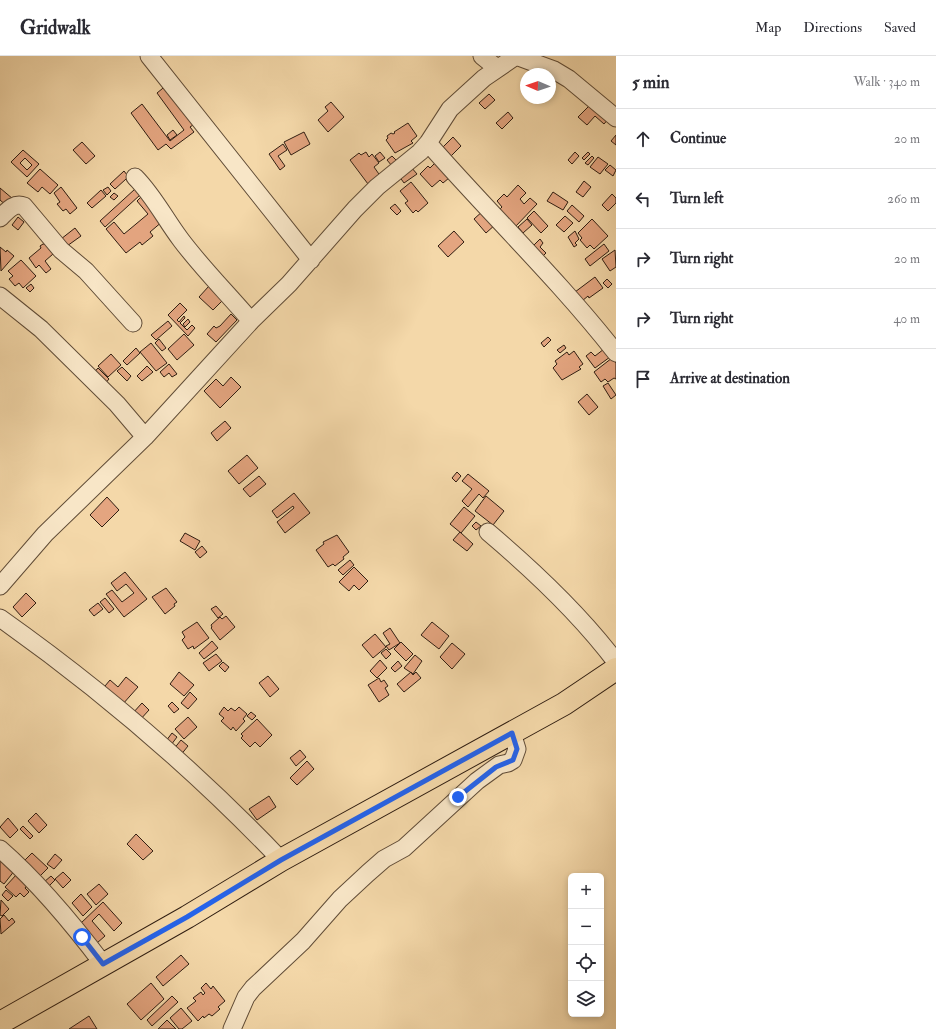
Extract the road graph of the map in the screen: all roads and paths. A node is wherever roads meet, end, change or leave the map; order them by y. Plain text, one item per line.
1 (149, 56) edge
2 (482, 56) edge
3 (516, 56) edge
4 (497, 68) junction
5 (616, 118) edge
6 (428, 143) junction
7 (135, 177) dead end
8 (0, 218) edge
9 (311, 260) junction
10 (0, 296) edge
11 (251, 321) junction
12 (132, 322) dead end
13 (616, 353) edge
14 (145, 437) junction
15 (488, 532) dead end
16 (0, 586) edge
17 (0, 618) edge
18 (616, 662) edge
19 (616, 669) edge
20 (512, 733) junction
21 (0, 849) edge
22 (281, 860) junction
23 (103, 964) junction
24 (0, 1023) edge
25 (232, 1029) edge

1 - 9 street
2 - 4 street
3 - 4 street
3 - 5 street
4 - 6 street
6 - 9 street
6 - 13 street
7 - 11 street
8 - 12 street
9 - 11 street
10 - 14 street
11 - 14 street
14 - 16 street
15 - 18 street
17 - 22 street
19 - 20 main road
20 - 22 main road
20 - 25 street
21 - 23 street
22 - 23 main road
23 - 24 main road

